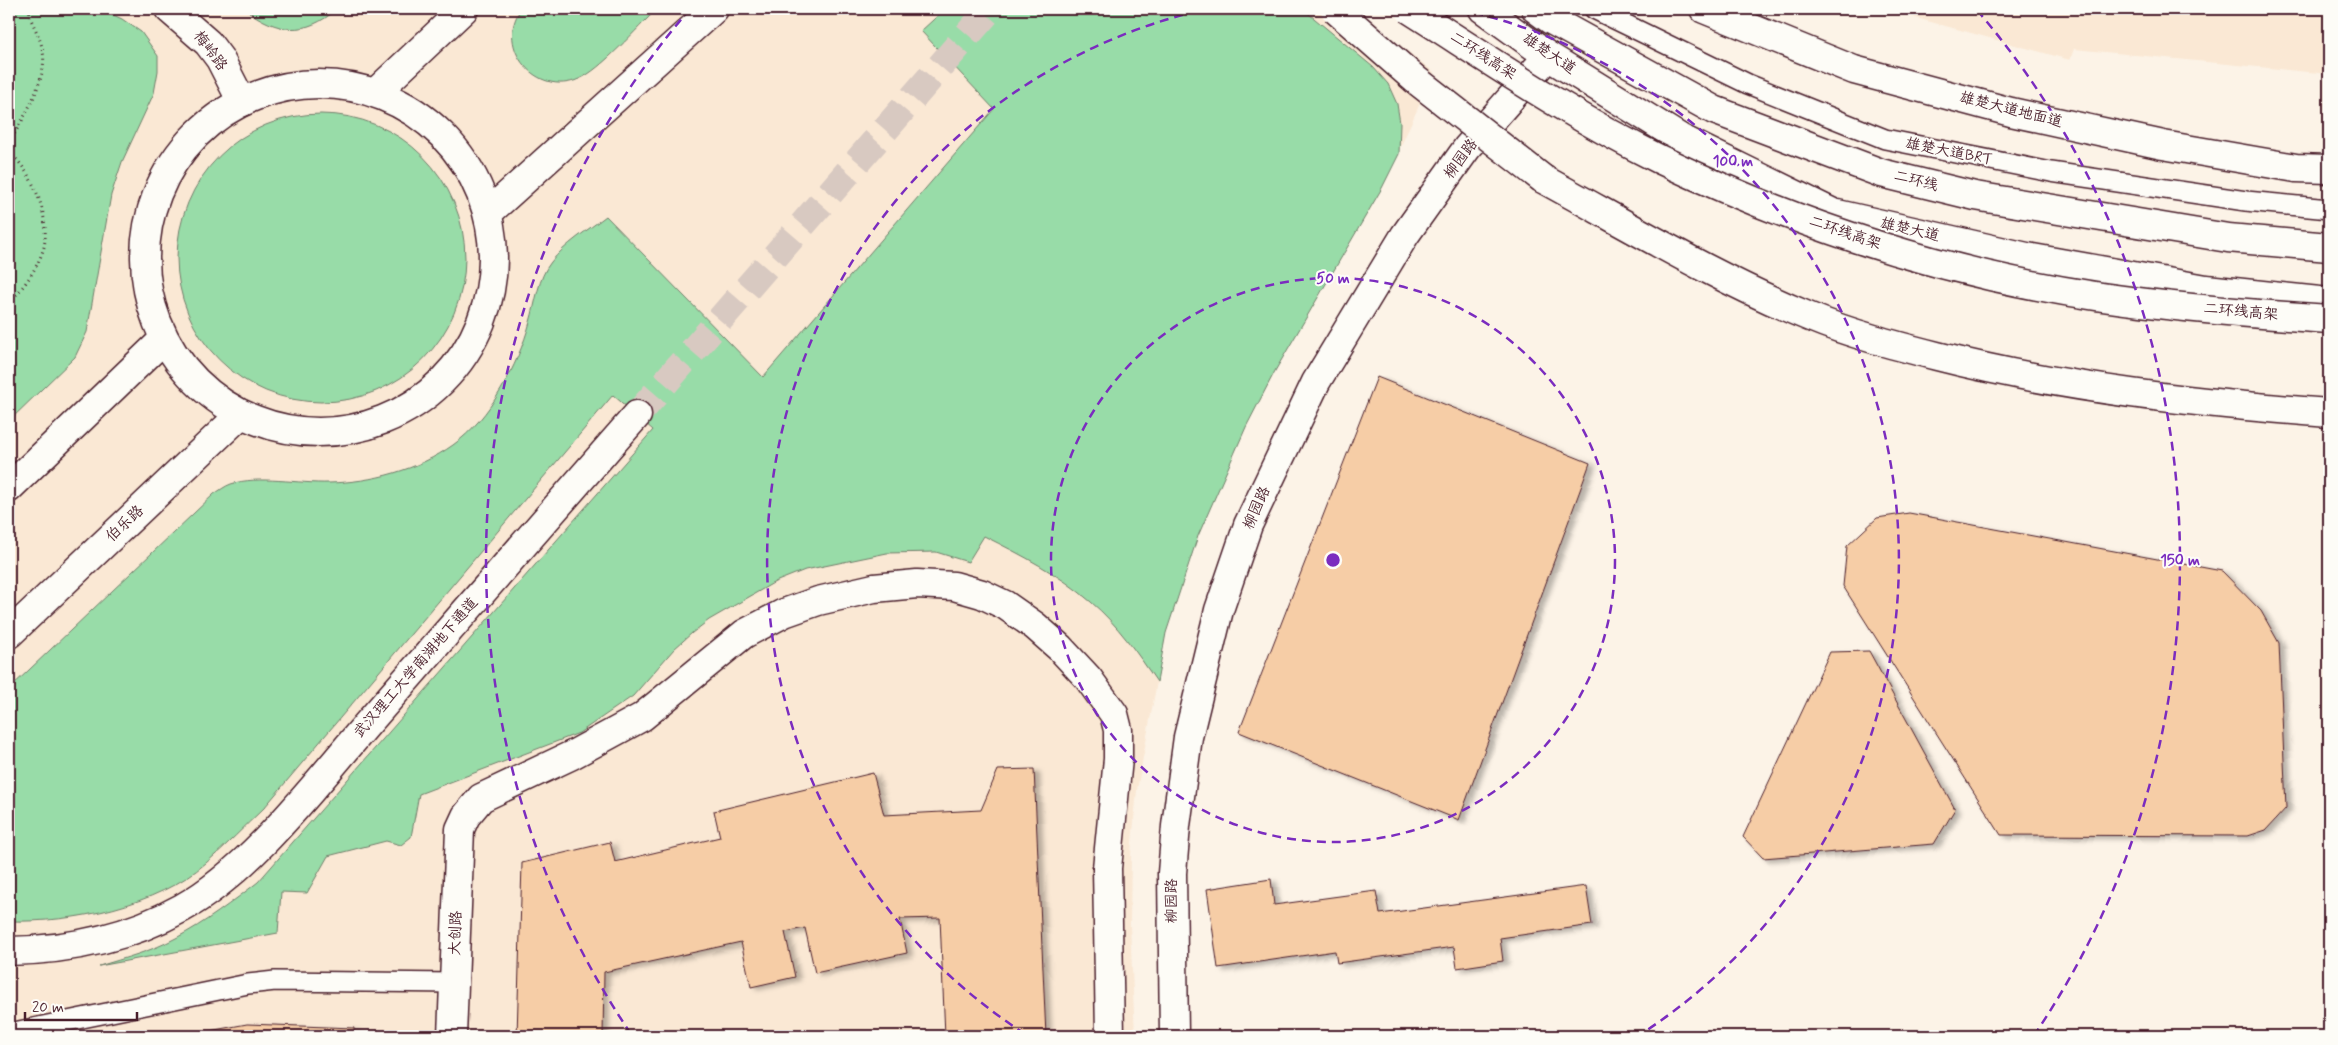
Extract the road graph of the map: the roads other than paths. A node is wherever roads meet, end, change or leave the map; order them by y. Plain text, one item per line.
1 (169, 9) edge
2 (464, 9) edge
3 (714, 9) edge
4 (1335, 9) edge
5 (1408, 9) edge
6 (1483, 9) edge
7 (1536, 9) edge
8 (1594, 9) edge
9 (1704, 9) edge
10 (1548, 56) junction
11 (375, 93) junction
12 (242, 102) junction
13 (2329, 170) edge
14 (2329, 210) edge
15 (488, 213) junction
16 (2329, 247) edge
17 (2329, 302) edge
18 (2329, 319) edge
19 (164, 340) junction
20 (2329, 413) edge
21 (241, 414) junction
22 (636, 415) tunnel mouth
23 (9, 488) edge
24 (9, 634) edge
25 (9, 951) edge
26 (454, 983) junction
27 (9, 1033) edge
28 (452, 1036) edge
29 (1110, 1036) edge
30 (1174, 1036) edge

1 - 12 main road, 梅岭路
2 - 11 main road
3 - 15 main road
4 - 20 main road, bridge
5 - 18 main road, 二环线高架, bridge
6 - 10 main road, 雄楚大道
7 - 16 main road, 二环线
8 - 14 lane, 雄楚大道BRT
9 - 13 main road, 雄楚大道地面道
10 - 17 main road, 雄楚大道
10 - 30 main road, 柳园路
11 - 12 main road
11 - 15 main road
12 - 19 main road
15 - 21 main road
19 - 21 main road
19 - 23 main road
21 - 24 main road, 伯乐路
22 - 25 main road, 武汉理工大学南湖地下通道
26 - 27 lane
26 - 28 main road, 大创路
26 - 29 main road, 大创路

